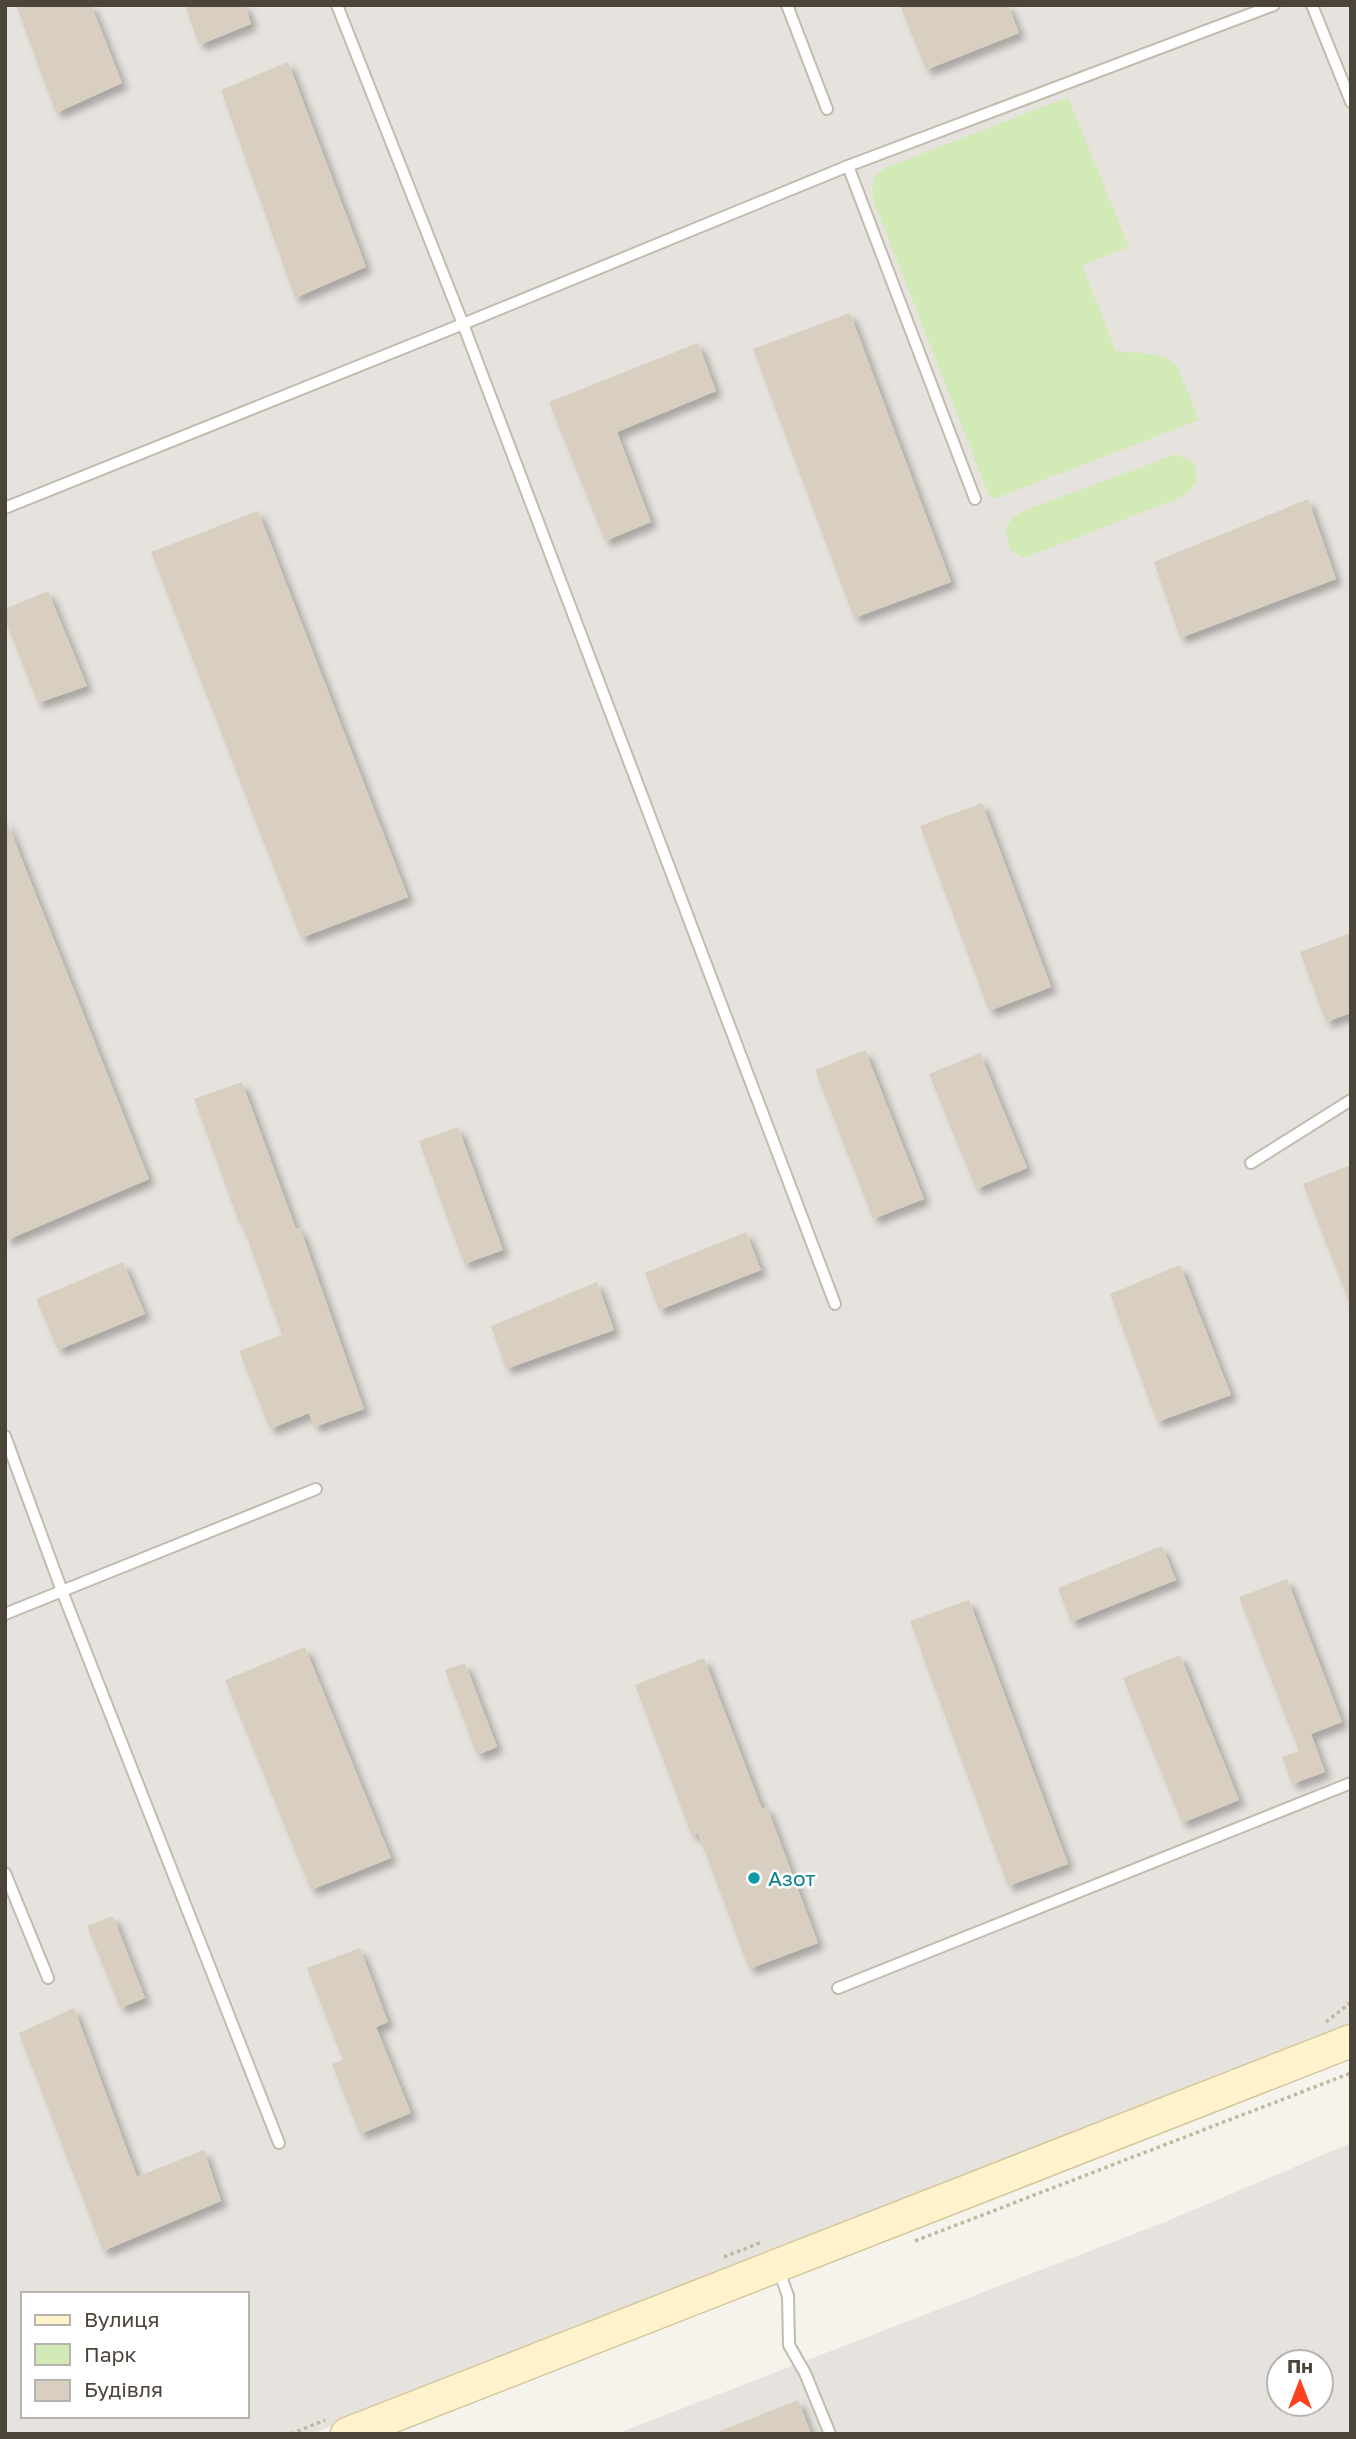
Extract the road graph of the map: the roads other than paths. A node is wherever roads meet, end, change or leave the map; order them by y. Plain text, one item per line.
1 (337, 5) edge
2 (787, 5) edge
3 (1274, 5) edge
4 (1312, 5) edge
5 (1351, 102) edge
6 (827, 109) dead end
7 (848, 166) junction
8 (463, 324) junction
9 (975, 499) dead end
10 (5, 508) edge
11 (1351, 1100) edge
12 (1251, 1163) dead end
13 (835, 1304) dead end
14 (5, 1436) edge
15 (316, 1489) dead end
16 (62, 1591) junction
17 (5, 1614) edge
18 (1351, 1783) edge
19 (5, 1872) edge
20 (48, 1978) dead end
21 (838, 1988) dead end
22 (1351, 2041) edge
23 (279, 2143) dead end
24 (778, 2266) junction
25 (347, 2434) edge
26 (830, 2434) edge

1 - 8 lane
2 - 6 lane
3 - 7 lane
4 - 5 lane
7 - 8 lane
7 - 9 lane
8 - 10 lane
8 - 13 lane
11 - 12 lane
14 - 16 lane
15 - 16 lane
16 - 17 lane
16 - 23 lane
18 - 21 lane
19 - 20 lane
22 - 24 main road
24 - 25 main road
24 - 26 lane

